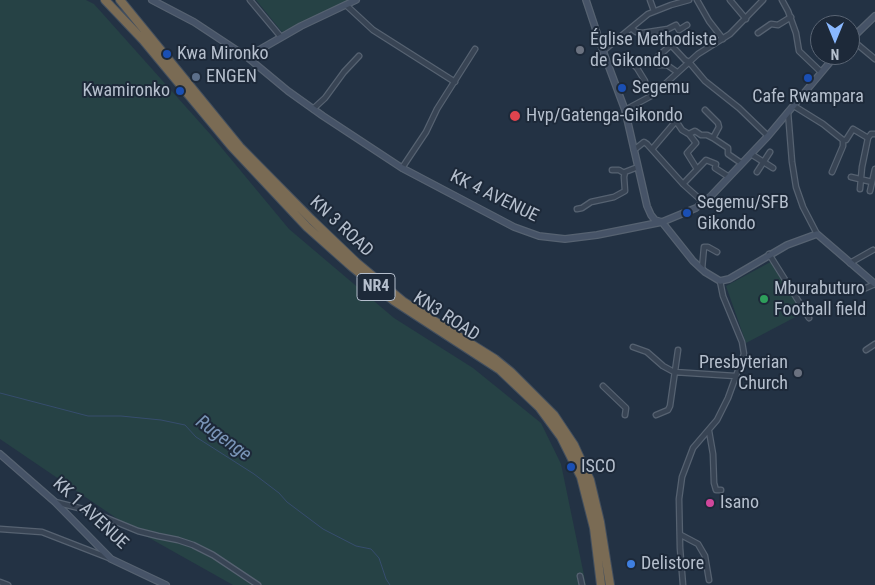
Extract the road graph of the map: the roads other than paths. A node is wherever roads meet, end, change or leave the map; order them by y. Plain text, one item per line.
1 (105, 0) edge
2 (120, 0) edge
3 (152, 0) edge
4 (250, 0) edge
5 (356, 0) edge
6 (586, 0) edge
7 (650, 0) edge
8 (689, 0) edge
9 (697, 0) edge
10 (730, 0) edge
11 (763, 0) edge
12 (782, 0) edge
13 (346, 5) junction
14 (654, 11) junction
15 (875, 16) edge
16 (791, 17) junction
17 (746, 20) junction
18 (688, 25) dead end
19 (631, 28) junction
20 (860, 30) edge
21 (758, 33) dead end
22 (281, 37) junction
23 (723, 39) junction
24 (860, 48) edge
25 (475, 49) dead end
26 (603, 52) junction
27 (359, 56) dead end
28 (247, 57) junction
29 (875, 59) edge
30 (631, 62) dead end
31 (689, 62) junction
32 (827, 65) edge
33 (677, 72) junction
34 (820, 72) junction
35 (455, 82) junction
36 (653, 95) junction
37 (794, 106) junction
38 (313, 109) junction
39 (625, 110) junction
40 (705, 110) dead end
41 (788, 112) junction
42 (669, 114) dead end
43 (676, 121) junction
44 (689, 134) junction
45 (875, 134) edge
46 (768, 136) junction
47 (713, 138) junction
48 (868, 138) junction
49 (843, 140) junction
50 (653, 148) junction
51 (634, 150) junction
52 (770, 152) dead end
53 (751, 154) junction
54 (741, 163) junction
55 (764, 164) junction
56 (638, 167) junction
57 (402, 168) junction
58 (772, 168) dead end
59 (875, 169) edge
60 (612, 170) dead end
61 (697, 170) junction
62 (757, 172) dead end
63 (832, 172) dead end
64 (624, 173) junction
65 (729, 177) junction
66 (851, 177) dead end
67 (860, 178) junction
68 (872, 182) junction
69 (683, 184) junction
70 (860, 189) dead end
71 (870, 191) dead end
72 (703, 202) junction
73 (577, 209) dead end
74 (662, 222) junction
75 (817, 234) junction
76 (873, 250) dead end
77 (717, 252) dead end
78 (769, 254) junction
79 (850, 263) junction
80 (354, 265) junction
81 (702, 269) junction
82 (720, 281) junction
83 (875, 284) edge
84 (859, 291) dead end
85 (809, 318) dead end
86 (875, 344) edge
87 (633, 347) dead end
88 (678, 350) dead end
89 (866, 350) dead end
90 (674, 372) junction
91 (735, 376) junction
92 (603, 386) dead end
93 (625, 415) dead end
94 (656, 415) dead end
95 (709, 431) junction
96 (0, 454) edge
97 (721, 490) dead end
98 (55, 502) junction
99 (0, 529) edge
100 (681, 535) junction
101 (111, 559) junction
102 (580, 576) dead end
103 (709, 580) dead end
104 (0, 582) edge
105 (8, 585) edge
106 (166, 585) edge
107 (258, 585) edge
108 (582, 585) edge
109 (601, 585) edge
110 (610, 585) edge
111 (684, 585) edge

1 - 80 highway, KN3 ROAD / NR4
2 - 80 highway, KN 3 ROAD / NR4
3 - 28 main road, KK 4 AVENUE
4 - 22 street
5 - 13 main road
6 - 26 main road
7 - 14 street
8 - 14 street
9 - 23 street
10 - 17 street
11 - 17 street
12 - 16 street
13 - 22 main road
13 - 35 street
14 - 19 street
15 - 20 main road
16 - 21 street
16 - 34 street
17 - 23 street
18 - 19 street
19 - 26 street
22 - 28 main road
23 - 31 street
24 - 29 street
25 - 35 street
26 - 39 main road
27 - 38 street
28 - 38 main road, KK 4 AVENUE
30 - 36 street
31 - 33 street
31 - 33 street
31 - 46 street
32 - 34 main road, KK 4 AVENUE
33 - 36 street
34 - 37 main road, KK 4 AVENUE
35 - 57 street
36 - 39 street
37 - 41 main road, KK 4 AVENUE
37 - 49 street
38 - 57 main road, KK 4 AVENUE
39 - 51 main road
40 - 47 street
41 - 46 main road, KK 4 AVENUE
41 - 75 street
42 - 43 street
43 - 44 street
43 - 50 street
44 - 47 street
44 - 61 street
45 - 48 street
46 - 53 main road, KK 4 AVENUE
47 - 54 street
48 - 49 street
48 - 67 street
49 - 63 street
50 - 51 street
50 - 69 street
51 - 56 main road
52 - 55 street
53 - 54 main road, KK 4 AVENUE
53 - 55 street
54 - 65 main road, KK 4 AVENUE
55 - 58 street
55 - 62 street
56 - 64 street
56 - 74 main road
57 - 74 main road, KK 4 AVENUE
59 - 68 street
60 - 64 street
61 - 65 street
61 - 69 street
64 - 73 street
65 - 72 main road, KK 4 AVENUE
66 - 67 street
67 - 68 street
67 - 70 street
68 - 71 street
69 - 72 street
72 - 74 main road, KK 4 AVENUE
74 - 81 main road
75 - 78 main road
75 - 79 main road
76 - 79 street
77 - 81 street
78 - 82 main road
78 - 85 street
79 - 83 main road
80 - 109 highway, KN3 ROAD / NR4
80 - 110 highway, KN 3 ROAD / NR4
81 - 82 main road
82 - 91 street
83 - 84 street
86 - 89 street
87 - 90 street
88 - 90 street
90 - 91 street
90 - 94 street
91 - 95 street
92 - 93 street
95 - 97 street
95 - 100 street
96 - 98 main road, KK 1 AVENUE
98 - 101 main road, KK 1 AVENUE
98 - 107 street
99 - 101 street
100 - 103 street
100 - 111 street
101 - 106 main road, KK 1 AVENUE
102 - 108 street
104 - 105 street

